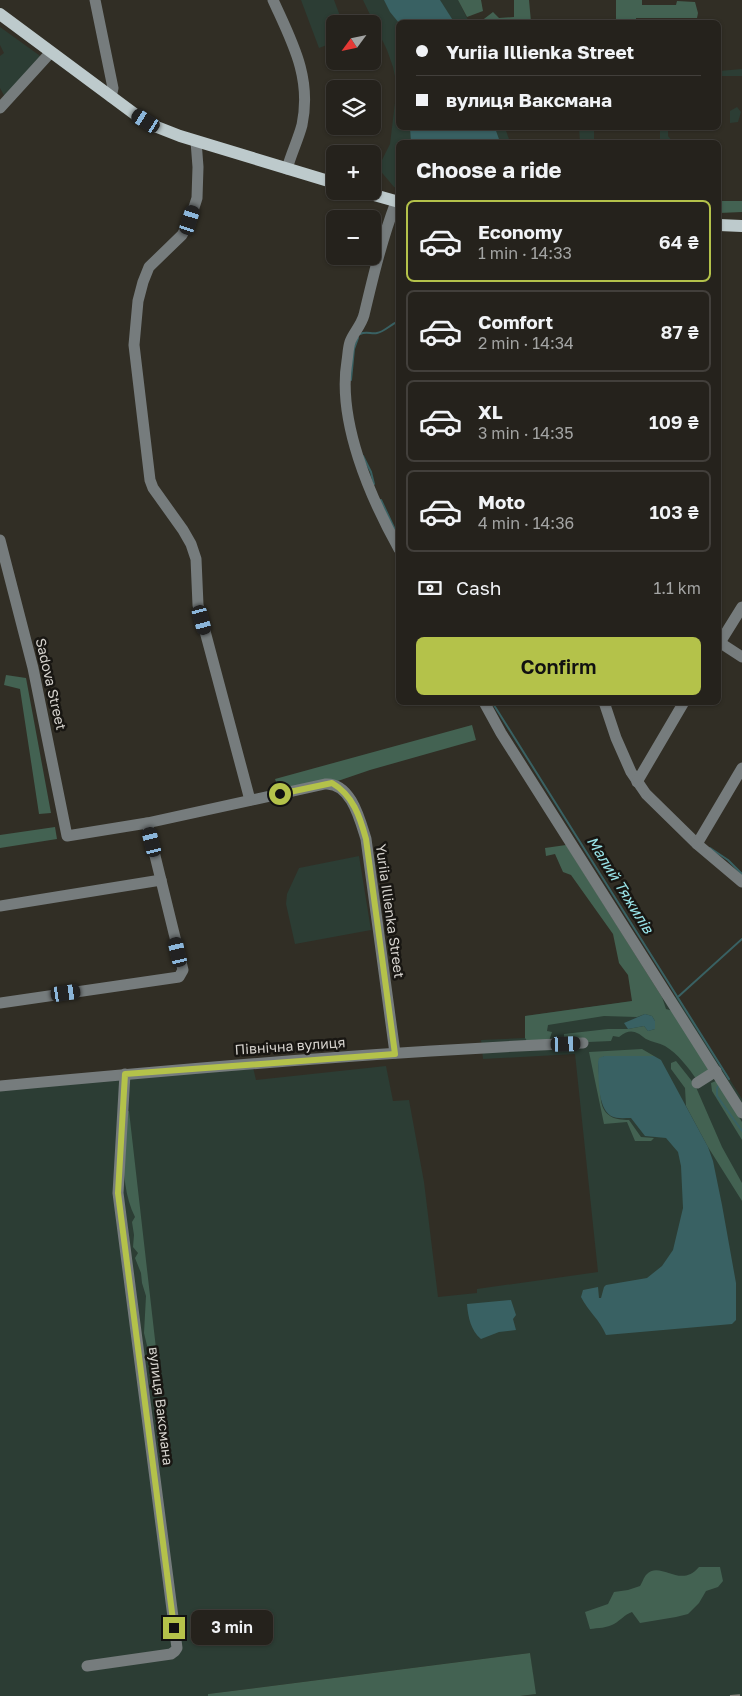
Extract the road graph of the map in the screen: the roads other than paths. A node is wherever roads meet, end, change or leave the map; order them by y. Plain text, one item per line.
1 (95, 0) edge
2 (274, 0) edge
3 (0, 14) edge
4 (51, 52) junction
5 (111, 97) junction
6 (0, 108) edge
7 (196, 141) junction
8 (287, 169) junction
9 (326, 180) edge
10 (381, 197) edge
11 (396, 201) edge
12 (396, 208) edge
13 (721, 225) edge
14 (742, 226) edge
15 (0, 540) edge
16 (396, 543) edge
17 (742, 607) edge
18 (721, 640) edge
19 (721, 644) edge
20 (742, 657) edge
21 (486, 705) edge
22 (605, 705) edge
23 (682, 705) edge
24 (742, 768) edge
25 (637, 782) junction
26 (250, 800) junction
27 (147, 823) junction
28 (67, 836) joint
29 (697, 844) junction
30 (161, 880) junction
31 (742, 882) edge
32 (0, 906) edge
33 (0, 1003) edge
34 (583, 1044) dead end
35 (395, 1054) junction
36 (716, 1071) junction
37 (125, 1074) junction
38 (697, 1083) dead end
39 (0, 1086) edge
40 (742, 1113) edge
41 (87, 1666) dead end

1 - 5 street
2 - 8 street
3 - 4 main road
4 - 5 main road
4 - 6 street
5 - 7 main road
7 - 8 main road
7 - 26 street
8 - 9 main road
10 - 11 main road
12 - 16 street
13 - 14 main road
15 - 28 street, Sadova Street
17 - 18 street
19 - 20 street
21 - 36 street
22 - 25 street
23 - 25 street
24 - 29 street
25 - 29 street
26 - 27 street, Yuriia Illienka Street
26 - 35 street, Yuriia Illienka Street
27 - 28 street, Yuriia Illienka Street
27 - 30 street
29 - 31 street
30 - 32 street
30 - 33 street
34 - 35 street, Північна вулиця
35 - 37 street, Північна вулиця
36 - 38 street
36 - 40 street
37 - 39 street, Північна вулиця
37 - 41 street, вулиця Ваксмана

